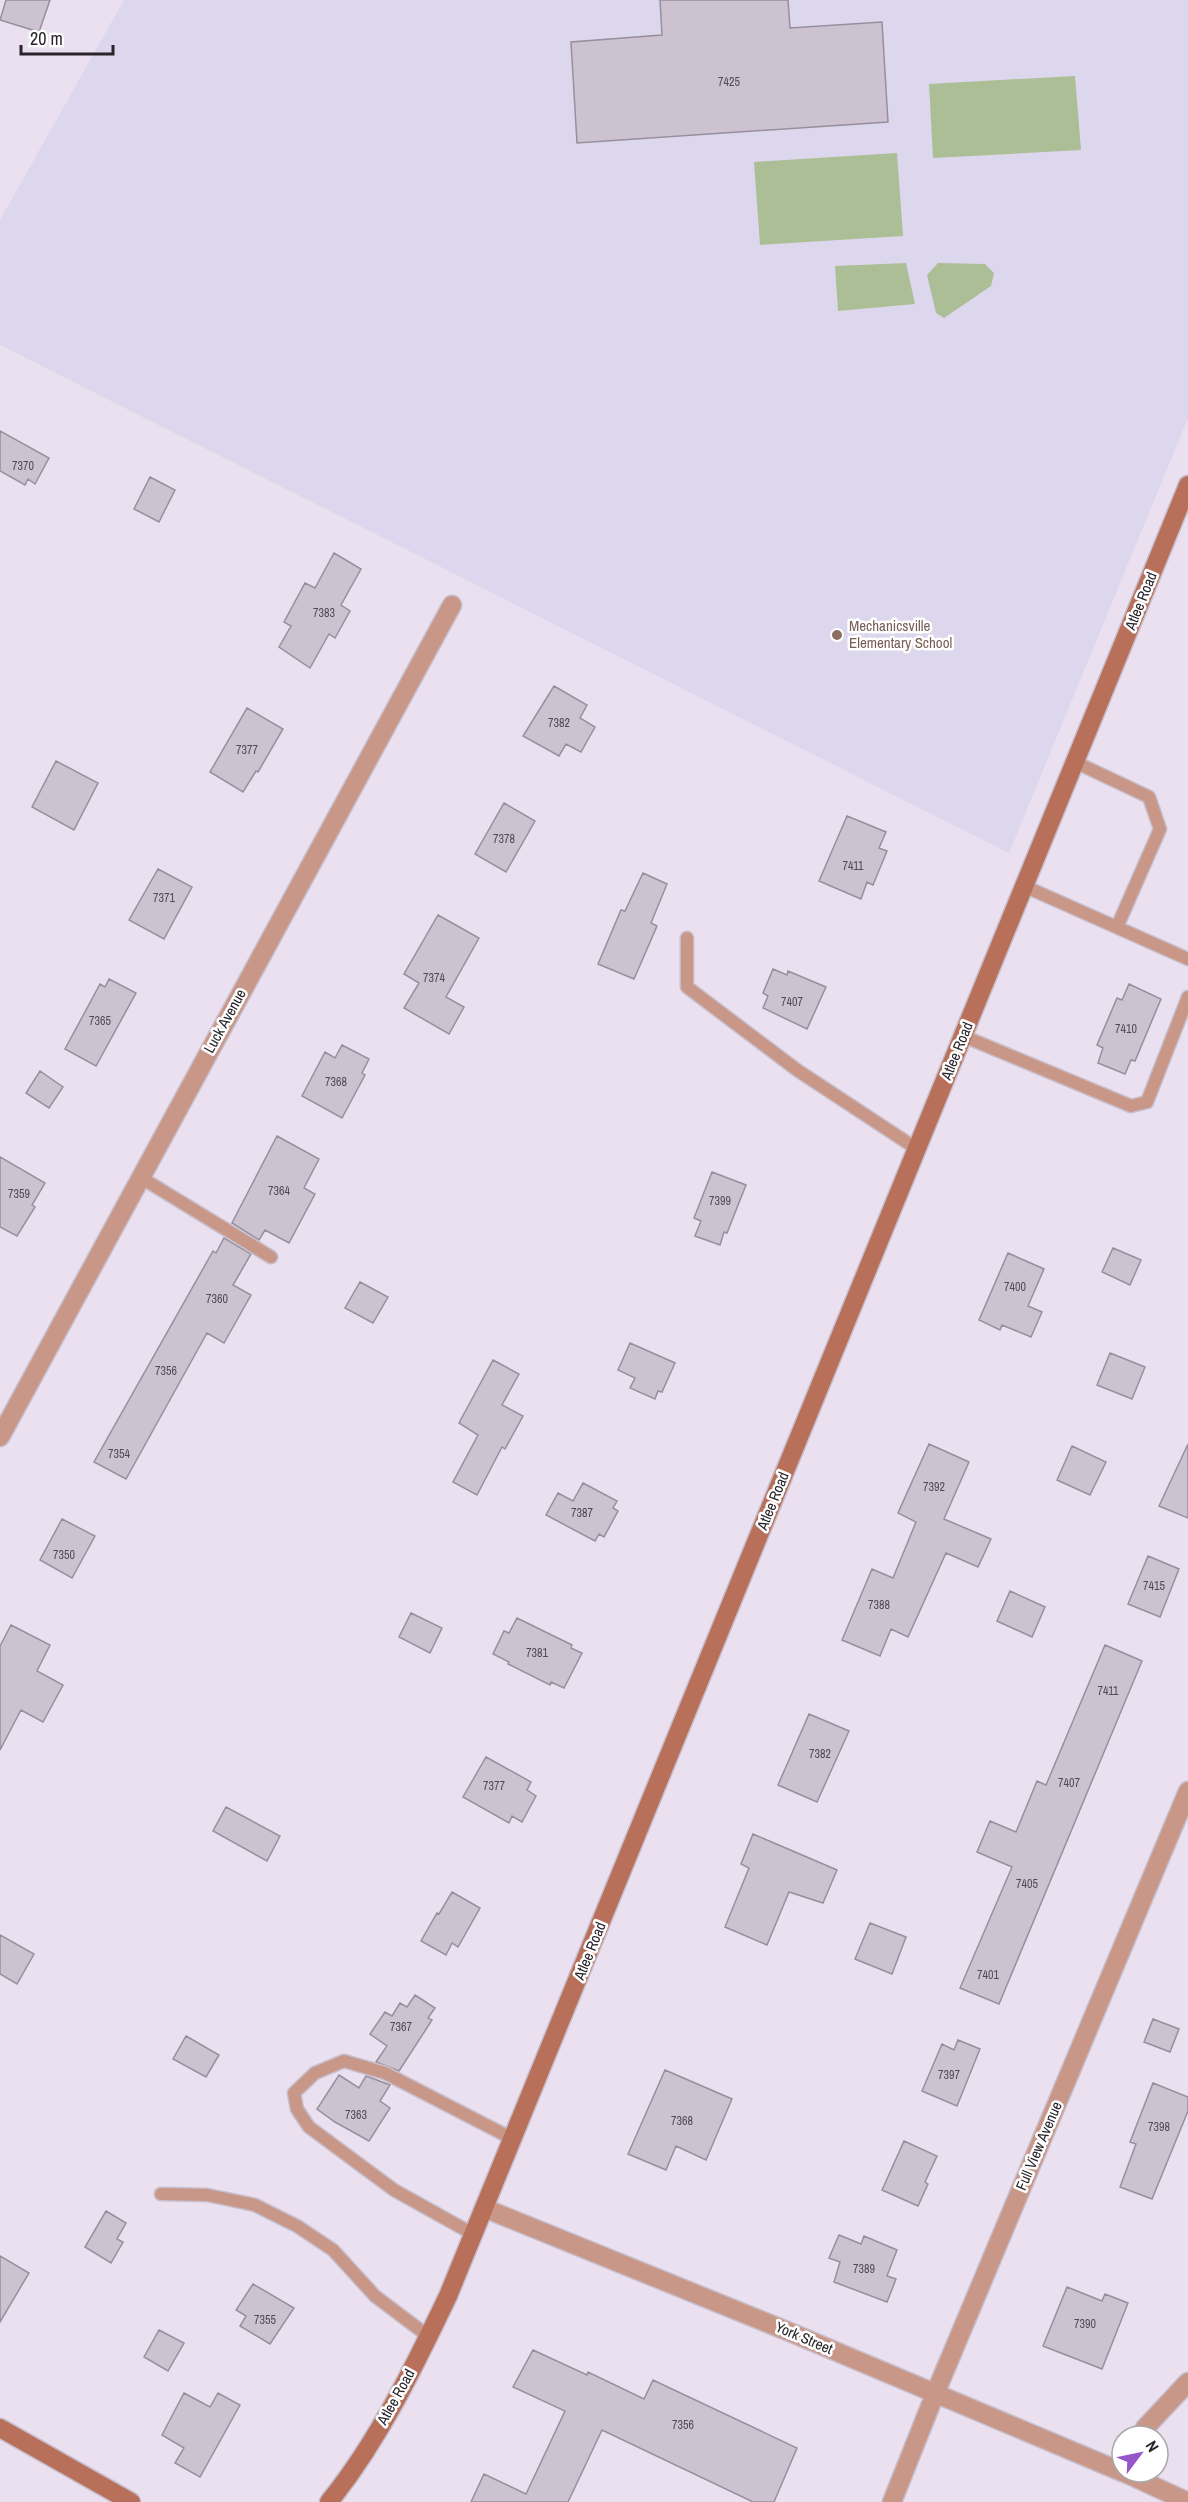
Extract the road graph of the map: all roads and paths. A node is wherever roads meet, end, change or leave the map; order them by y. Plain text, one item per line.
1 (1188, 485) edge
2 (452, 605) dead end
3 (1075, 762) junction
4 (1024, 886) junction
5 (1117, 927) junction
6 (687, 938) dead end
7 (1188, 958) edge
8 (1188, 997) edge
9 (963, 1036) junction
10 (917, 1149) junction
11 (140, 1177) junction
12 (271, 1257) dead end
13 (0, 1437) edge
14 (1188, 1791) edge
15 (513, 2139) junction
16 (161, 2194) dead end
17 (484, 2208) junction
18 (474, 2234) junction
19 (428, 2336) junction
20 (1188, 2382) edge
21 (935, 2394) junction
22 (1149, 2424) edge
23 (3, 2434) edge
24 (1110, 2466) edge
25 (1150, 2484) edge
26 (131, 2502) edge
27 (329, 2502) edge
28 (892, 2502) edge
29 (1188, 2502) edge

1 - 3 main road, Atlee Road
2 - 11 street, Luck Avenue
3 - 4 main road, Atlee Road
3 - 5 lane
4 - 5 lane
4 - 9 main road, Atlee Road
5 - 7 lane
6 - 10 lane
8 - 9 lane
9 - 10 main road, Atlee Road
10 - 15 main road, Atlee Road
11 - 12 lane
11 - 13 street, Luck Avenue
14 - 21 street, Full View Avenue
15 - 17 main road, Atlee Road
15 - 18 lane
16 - 19 lane
17 - 18 main road, Atlee Road
17 - 21 street, York Street
18 - 19 main road, Atlee Road
19 - 27 main road, Atlee Road
20 - 22 street
21 - 24 street, York Street
21 - 28 street, Full View Avenue
23 - 26 main road
25 - 29 street, York Street

